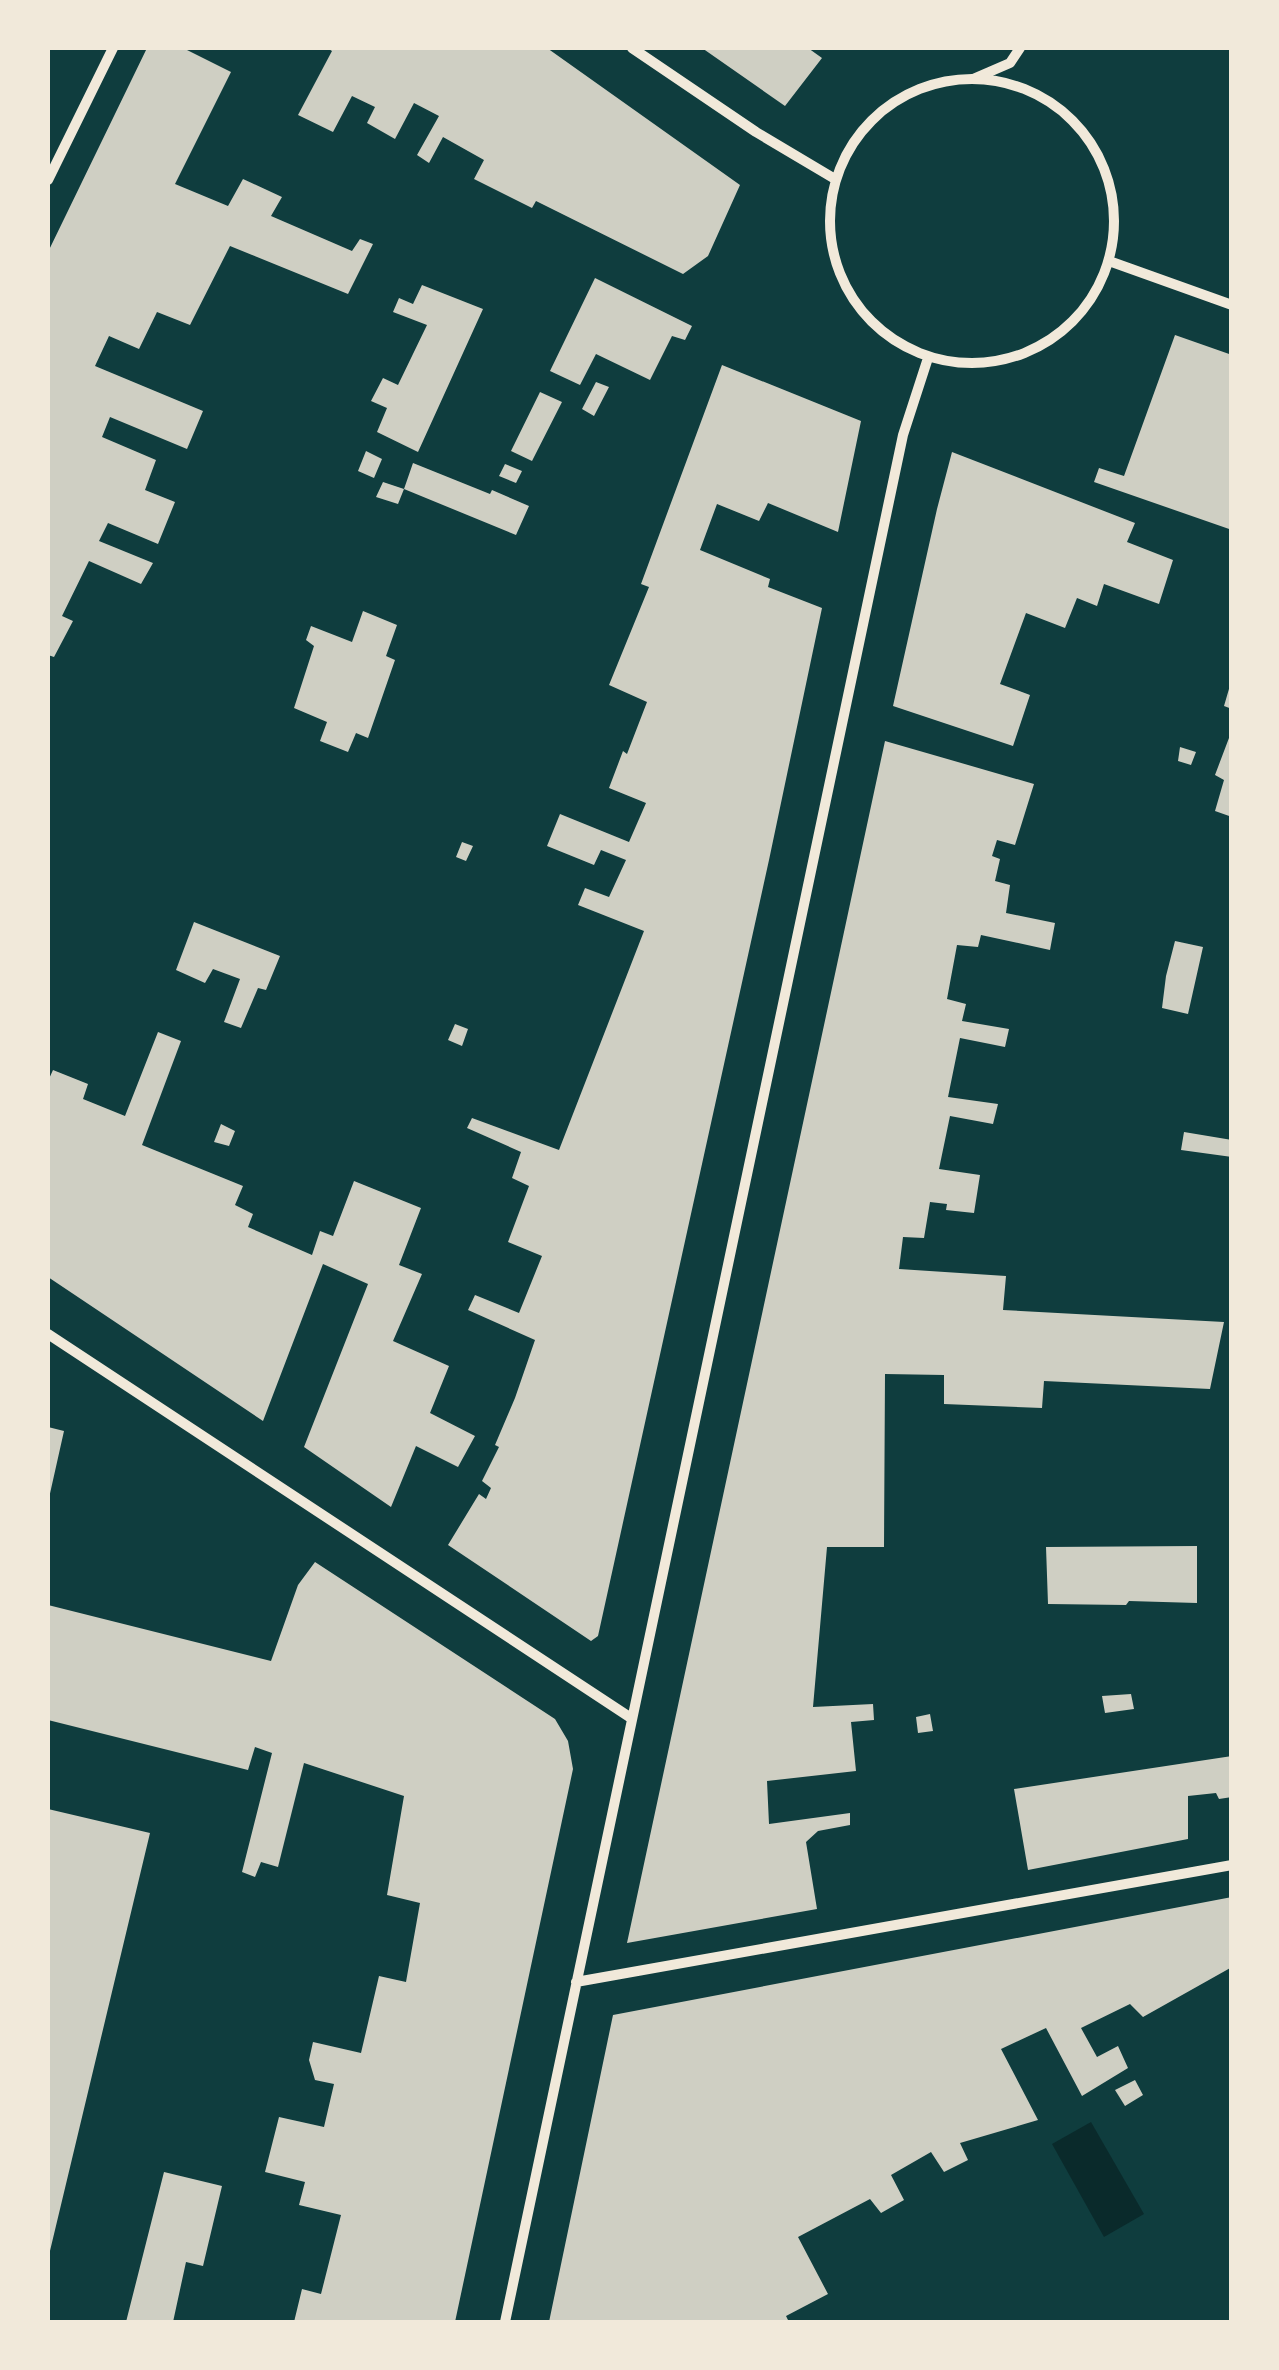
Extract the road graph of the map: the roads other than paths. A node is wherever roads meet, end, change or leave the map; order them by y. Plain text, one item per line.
1 (112, 48) edge
2 (632, 48) edge
3 (1020, 48) edge
4 (973, 79) junction
5 (835, 179) junction
6 (48, 180) edge
7 (1109, 261) junction
8 (1232, 305) edge
9 (928, 358) junction
10 (48, 1334) edge
11 (631, 1718) junction
12 (1232, 1866) edge
13 (576, 1982) junction
14 (506, 2322) edge

1 - 6 street
2 - 5 street
3 - 4 street
4 - 5 street
4 - 7 street
5 - 9 street
7 - 8 street
7 - 9 street
9 - 11 street
10 - 11 street
11 - 13 street
12 - 13 street
13 - 14 street

